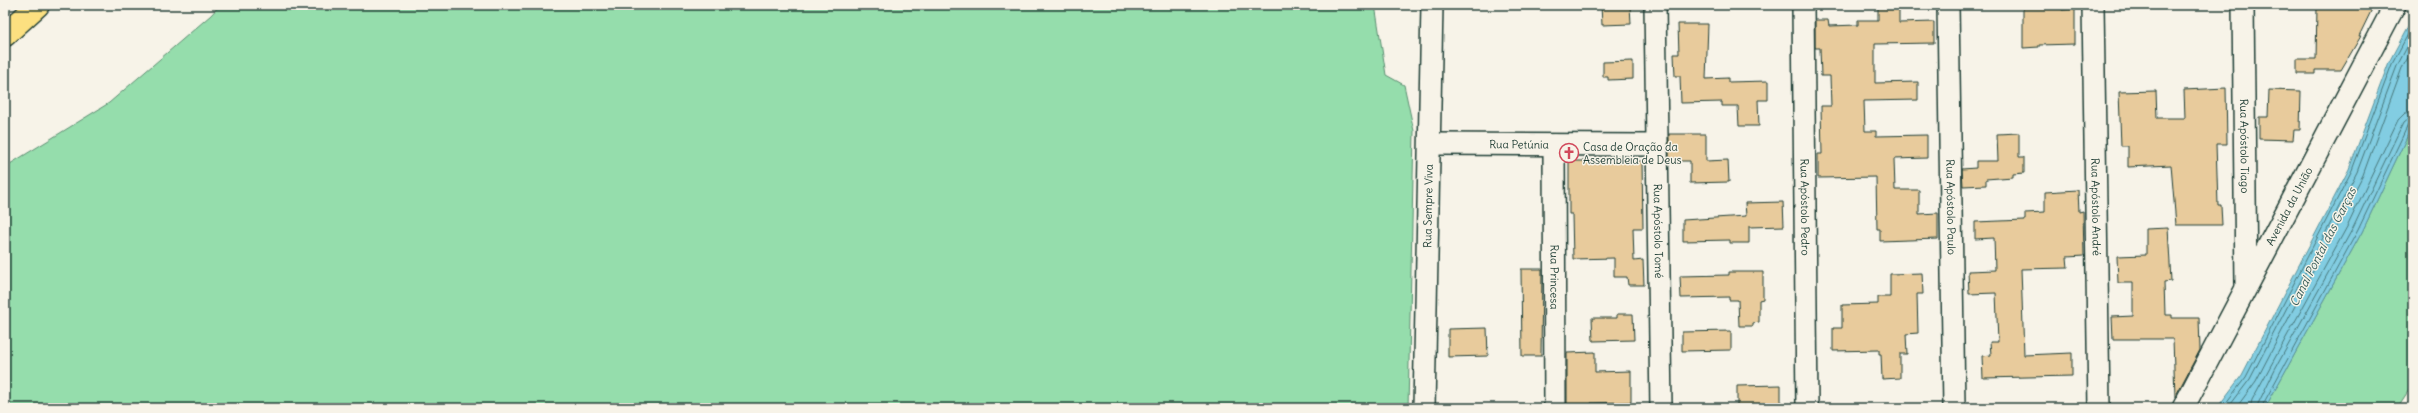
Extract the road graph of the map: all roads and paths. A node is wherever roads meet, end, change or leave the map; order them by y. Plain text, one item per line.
1 (38, 5) edge
2 (1432, 5) edge
3 (1655, 5) edge
4 (1802, 5) edge
5 (1948, 5) edge
6 (2093, 5) edge
7 (2243, 5) edge
8 (2395, 5) edge
9 (5, 35) edge
10 (1430, 144) junction
11 (1554, 145) junction
12 (1657, 145) junction
13 (2246, 288) junction
14 (1424, 408) edge
15 (1555, 408) edge
16 (1661, 408) edge
17 (1807, 408) edge
18 (1954, 408) edge
19 (2099, 408) edge
20 (2183, 408) edge

1 - 9 main road
2 - 10 street, Rua Sempre Viva
3 - 12 street, Rua Apóstolo Tomé
4 - 17 street, Rua Apóstolo Pedro
5 - 18 street, Rua Apóstolo Paulo
6 - 19 street, Rua Apóstolo André
7 - 13 street, Rua Apóstolo Tiago
8 - 13 street, Avenida da União
10 - 11 street, Rua Petúnia
10 - 14 street, Rua Sempre Viva
11 - 12 street, Rua Petúnia
11 - 15 street, Rua Princesa
12 - 16 street, Rua Apóstolo Tomé
13 - 20 street, Avenida da União

